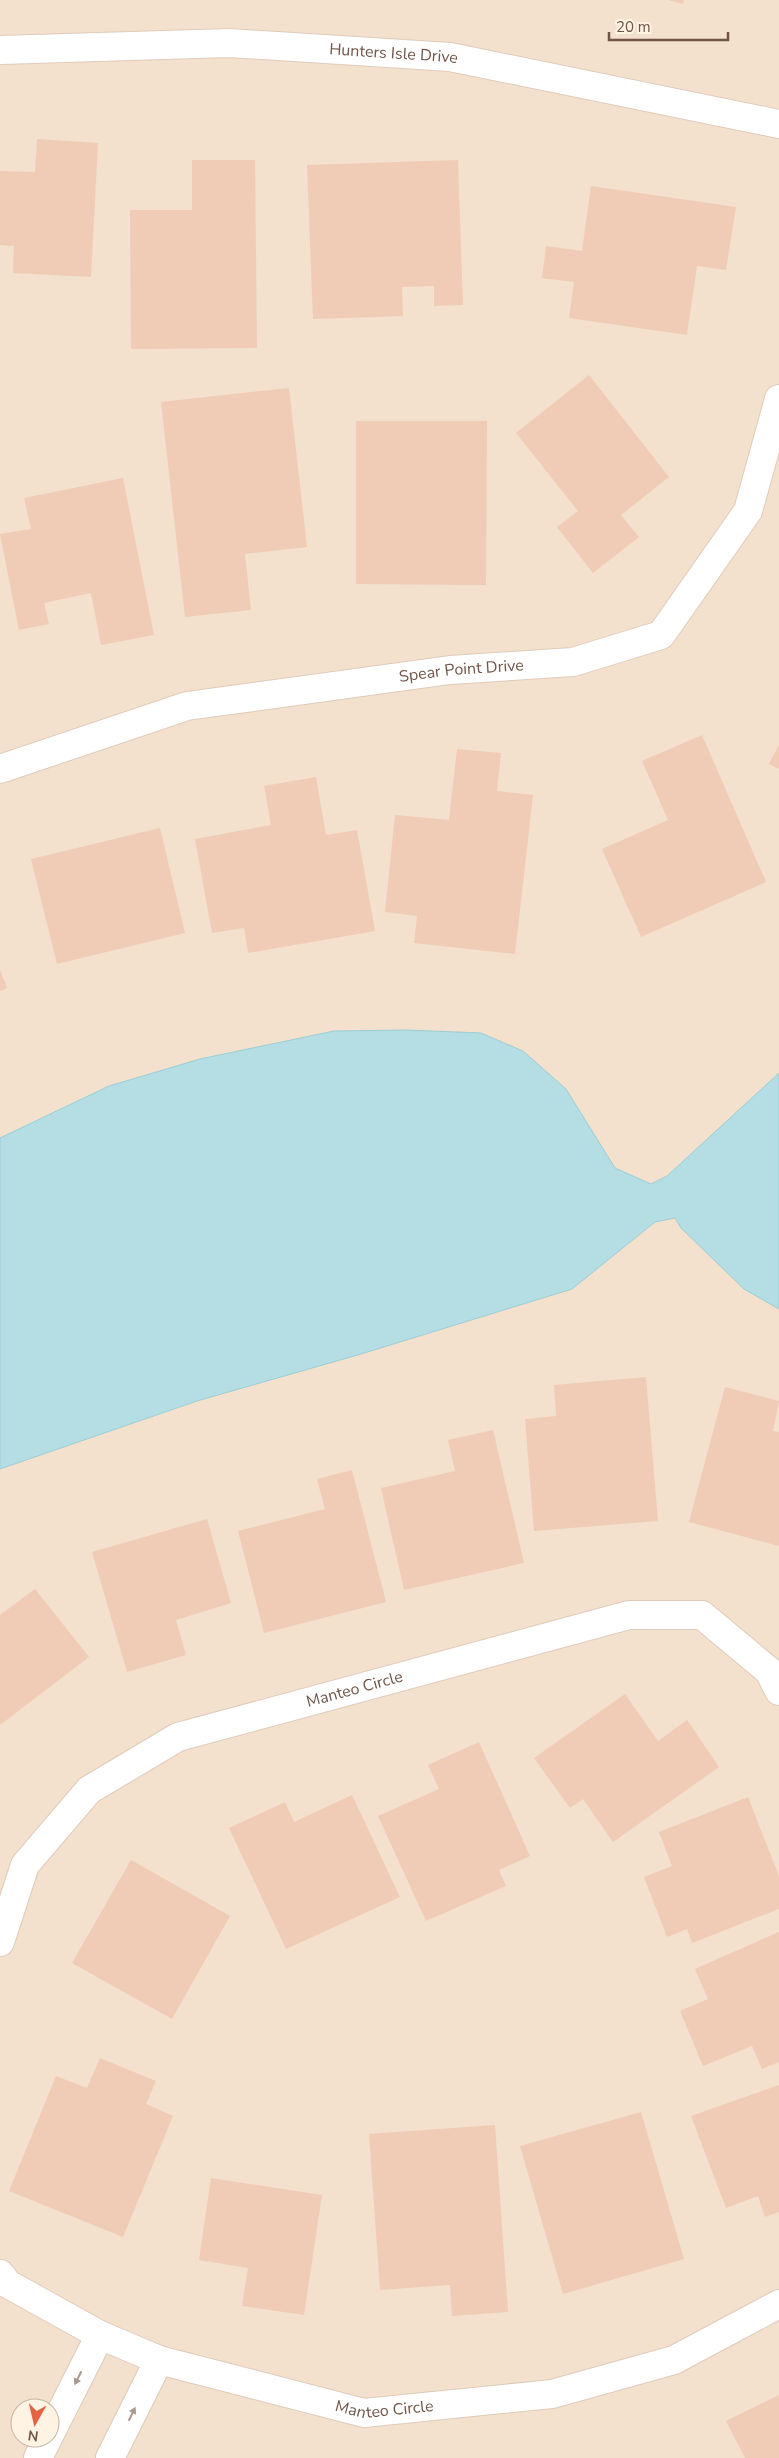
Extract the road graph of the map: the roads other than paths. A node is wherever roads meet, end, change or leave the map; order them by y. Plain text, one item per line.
1 (0, 50) edge
2 (779, 124) edge
3 (779, 399) edge
4 (0, 769) edge
5 (779, 1691) edge
6 (0, 1942) edge
7 (0, 2274) edge
8 (779, 2304) edge
9 (100, 2335) junction
10 (158, 2360) junction
11 (60, 2414) edge
12 (110, 2458) edge

1 - 2 street, Hunters Isle Drive
3 - 4 street, Spear Point Drive
5 - 6 street, Manteo Circle
7 - 9 street, Manteo Circle
8 - 10 street, Manteo Circle
9 - 10 street, Manteo Circle
9 -> 11 street
12 -> 10 street

